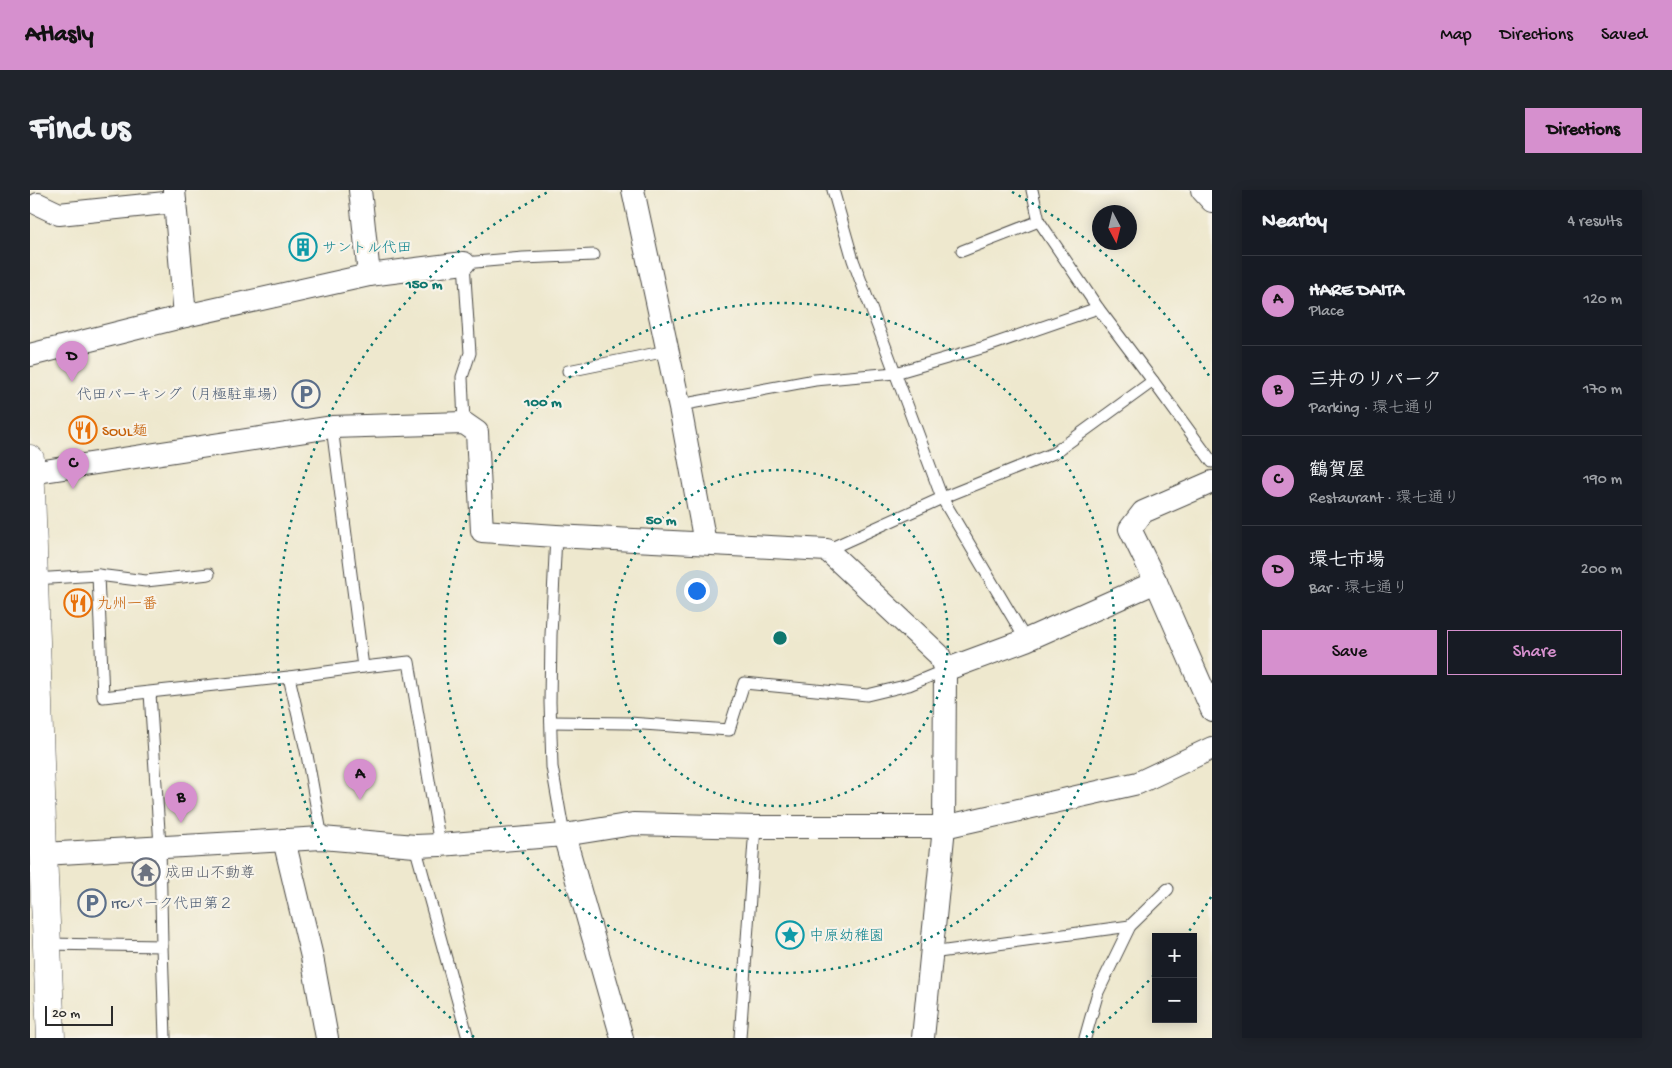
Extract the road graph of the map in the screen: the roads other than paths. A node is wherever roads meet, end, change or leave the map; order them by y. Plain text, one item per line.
1 (360, 190) edge
2 (633, 190) edge
3 (832, 190) edge
4 (1032, 190) edge
5 (1202, 190) edge
6 (174, 196) edge
7 (1212, 202) edge
8 (35, 203) edge
9 (1039, 221) junction
10 (962, 251) dead end
11 (594, 255) dead end
12 (464, 263) junction
13 (369, 275) junction
14 (1098, 308) junction
15 (186, 316) junction
16 (667, 351) junction
17 (30, 355) edge
18 (568, 372) dead end
19 (895, 373) junction
20 (1154, 380) junction
21 (680, 405) junction
22 (464, 423) junction
23 (332, 427) junction
24 (1212, 462) edge
25 (30, 466) edge
26 (1212, 482) edge
27 (942, 498) junction
28 (556, 536) junction
29 (705, 543) junction
30 (827, 550) junction
31 (209, 574) dead end
32 (98, 575) junction
33 (34, 579) junction
34 (1156, 582) junction
35 (1026, 640) junction
36 (363, 667) junction
37 (945, 670) junction
38 (289, 678) junction
39 (150, 693) junction
40 (1212, 710) edge
41 (551, 722) junction
42 (1212, 748) edge
43 (755, 827) junction
44 (944, 827) junction
45 (564, 835) junction
46 (322, 838) junction
47 (284, 840) junction
48 (440, 845) junction
49 (160, 846) junction
50 (416, 846) junction
51 (43, 854) junction
52 (1168, 889) dead end
53 (1130, 926) junction
54 (47, 944) junction
55 (162, 946) junction
56 (931, 953) junction
57 (51, 1038) edge
58 (165, 1038) edge
59 (327, 1038) edge
60 (468, 1038) edge
61 (622, 1038) edge
62 (740, 1038) edge
63 (923, 1038) edge
64 (1086, 1038) edge

1 - 13 street
2 - 16 street
3 - 19 lane
4 - 9 lane
5 - 7 street
6 - 8 street
6 - 15 street
9 - 10 lane
9 - 14 lane
11 - 12 lane
12 - 13 street
12 - 22 lane
13 - 15 street
14 - 19 lane
14 - 20 lane
15 - 17 street
16 - 18 lane
16 - 21 street
19 - 21 lane
19 - 27 lane
20 - 24 lane
20 - 27 lane
21 - 29 street
22 - 23 street
22 - 28 street
23 - 25 street
23 - 36 lane
25 - 33 main road
26 - 34 street
27 - 30 lane
27 - 35 lane
28 - 29 street
28 - 41 lane
29 - 30 street
30 - 37 street
31 - 32 lane
32 - 33 lane
32 - 39 lane
33 - 51 main road
34 - 35 street
34 - 40 street
35 - 37 street
36 - 38 lane
36 - 48 lane
37 - 41 lane
37 - 44 street
38 - 39 lane
38 - 46 lane
39 - 49 lane
41 - 45 lane
42 - 44 street
43 - 44 street
43 - 45 street
43 - 62 lane
44 - 56 street
45 - 48 street
45 - 61 street
46 - 47 street
46 - 50 street
47 - 49 street
47 - 59 street
48 - 50 street
49 - 51 street
49 - 55 lane
50 - 60 lane
51 - 54 main road
52 - 53 lane
53 - 56 lane
53 - 64 lane
54 - 55 lane
54 - 57 main road
55 - 58 lane
56 - 63 street

